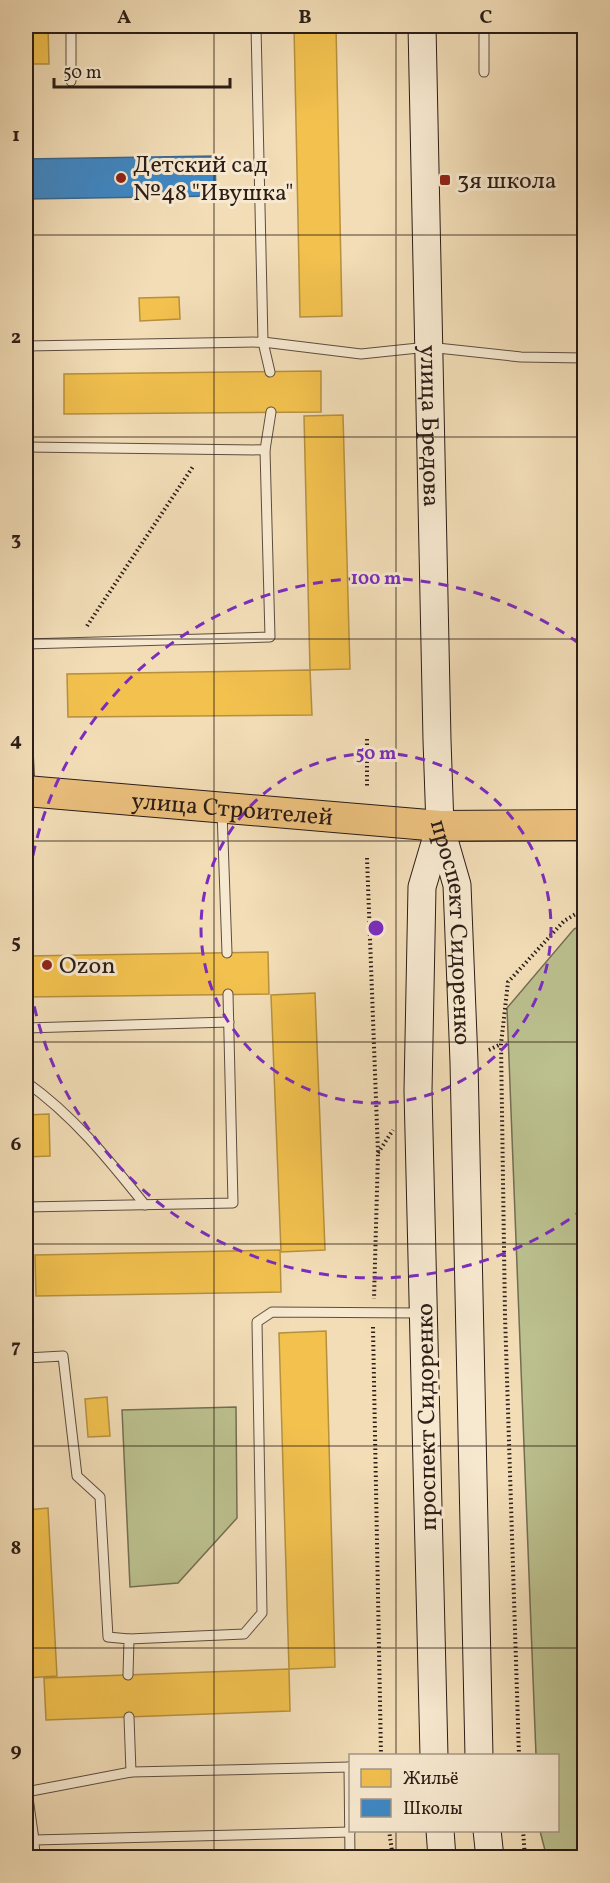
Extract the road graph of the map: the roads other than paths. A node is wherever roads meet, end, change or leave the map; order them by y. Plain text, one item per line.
1 (71, 26) edge
2 (256, 26) edge
3 (422, 26) edge
4 (484, 26) edge
5 (484, 72) dead end
6 (71, 81) dead end
7 (263, 342) junction
8 (26, 346) edge
9 (428, 347) junction
10 (585, 358) edge
11 (270, 372) dead end
12 (271, 412) dead end
13 (26, 447) edge
14 (265, 450) junction
15 (26, 644) edge
16 (26, 704) edge
17 (28, 792) edge
18 (222, 810) junction
19 (585, 825) edge
20 (440, 826) junction
21 (227, 953) dead end
22 (228, 994) dead end
23 (229, 1022) junction
24 (26, 1028) edge
25 (26, 1082) edge
26 (145, 1205) junction
27 (26, 1207) edge
28 (423, 1313) junction
29 (26, 1358) edge
30 (129, 1639) junction
31 (128, 1675) dead end
32 (129, 1717) dead end
33 (434, 1754) edge
34 (479, 1754) edge
35 (349, 1767) edge
36 (131, 1772) junction
37 (26, 1792) edge
38 (350, 1832) joint
39 (440, 1832) edge
40 (487, 1832) edge
41 (34, 1840) junction
42 (35, 1857) edge
43 (350, 1857) edge
44 (442, 1857) edge
45 (490, 1857) edge

1 - 6 lane
2 - 7 lane
3 - 9 main road, улица Бредова
4 - 5 lane
7 - 8 lane
7 - 9 lane
7 - 11 lane
9 - 10 lane
9 - 20 main road, улица Бредова
12 - 14 lane
13 - 14 lane
14 - 15 lane
16 - 17 lane
17 - 18 main road, улица Строителей
18 - 20 main road, улица Строителей
18 - 21 lane
19 - 20 main road, улица Строителей
20 - 28 main road, проспект Сидоренко
20 - 34 main road, проспект Сидоренко
22 - 23 lane
23 - 24 lane
23 - 26 lane
25 - 26 lane
26 - 27 lane
28 - 30 lane
28 - 33 main road, проспект Сидоренко
29 - 30 lane
30 - 31 lane
32 - 36 lane
35 - 36 lane
36 - 37 lane
37 - 41 lane
38 - 41 lane
38 - 43 lane
39 - 44 main road
40 - 45 main road
41 - 42 lane

